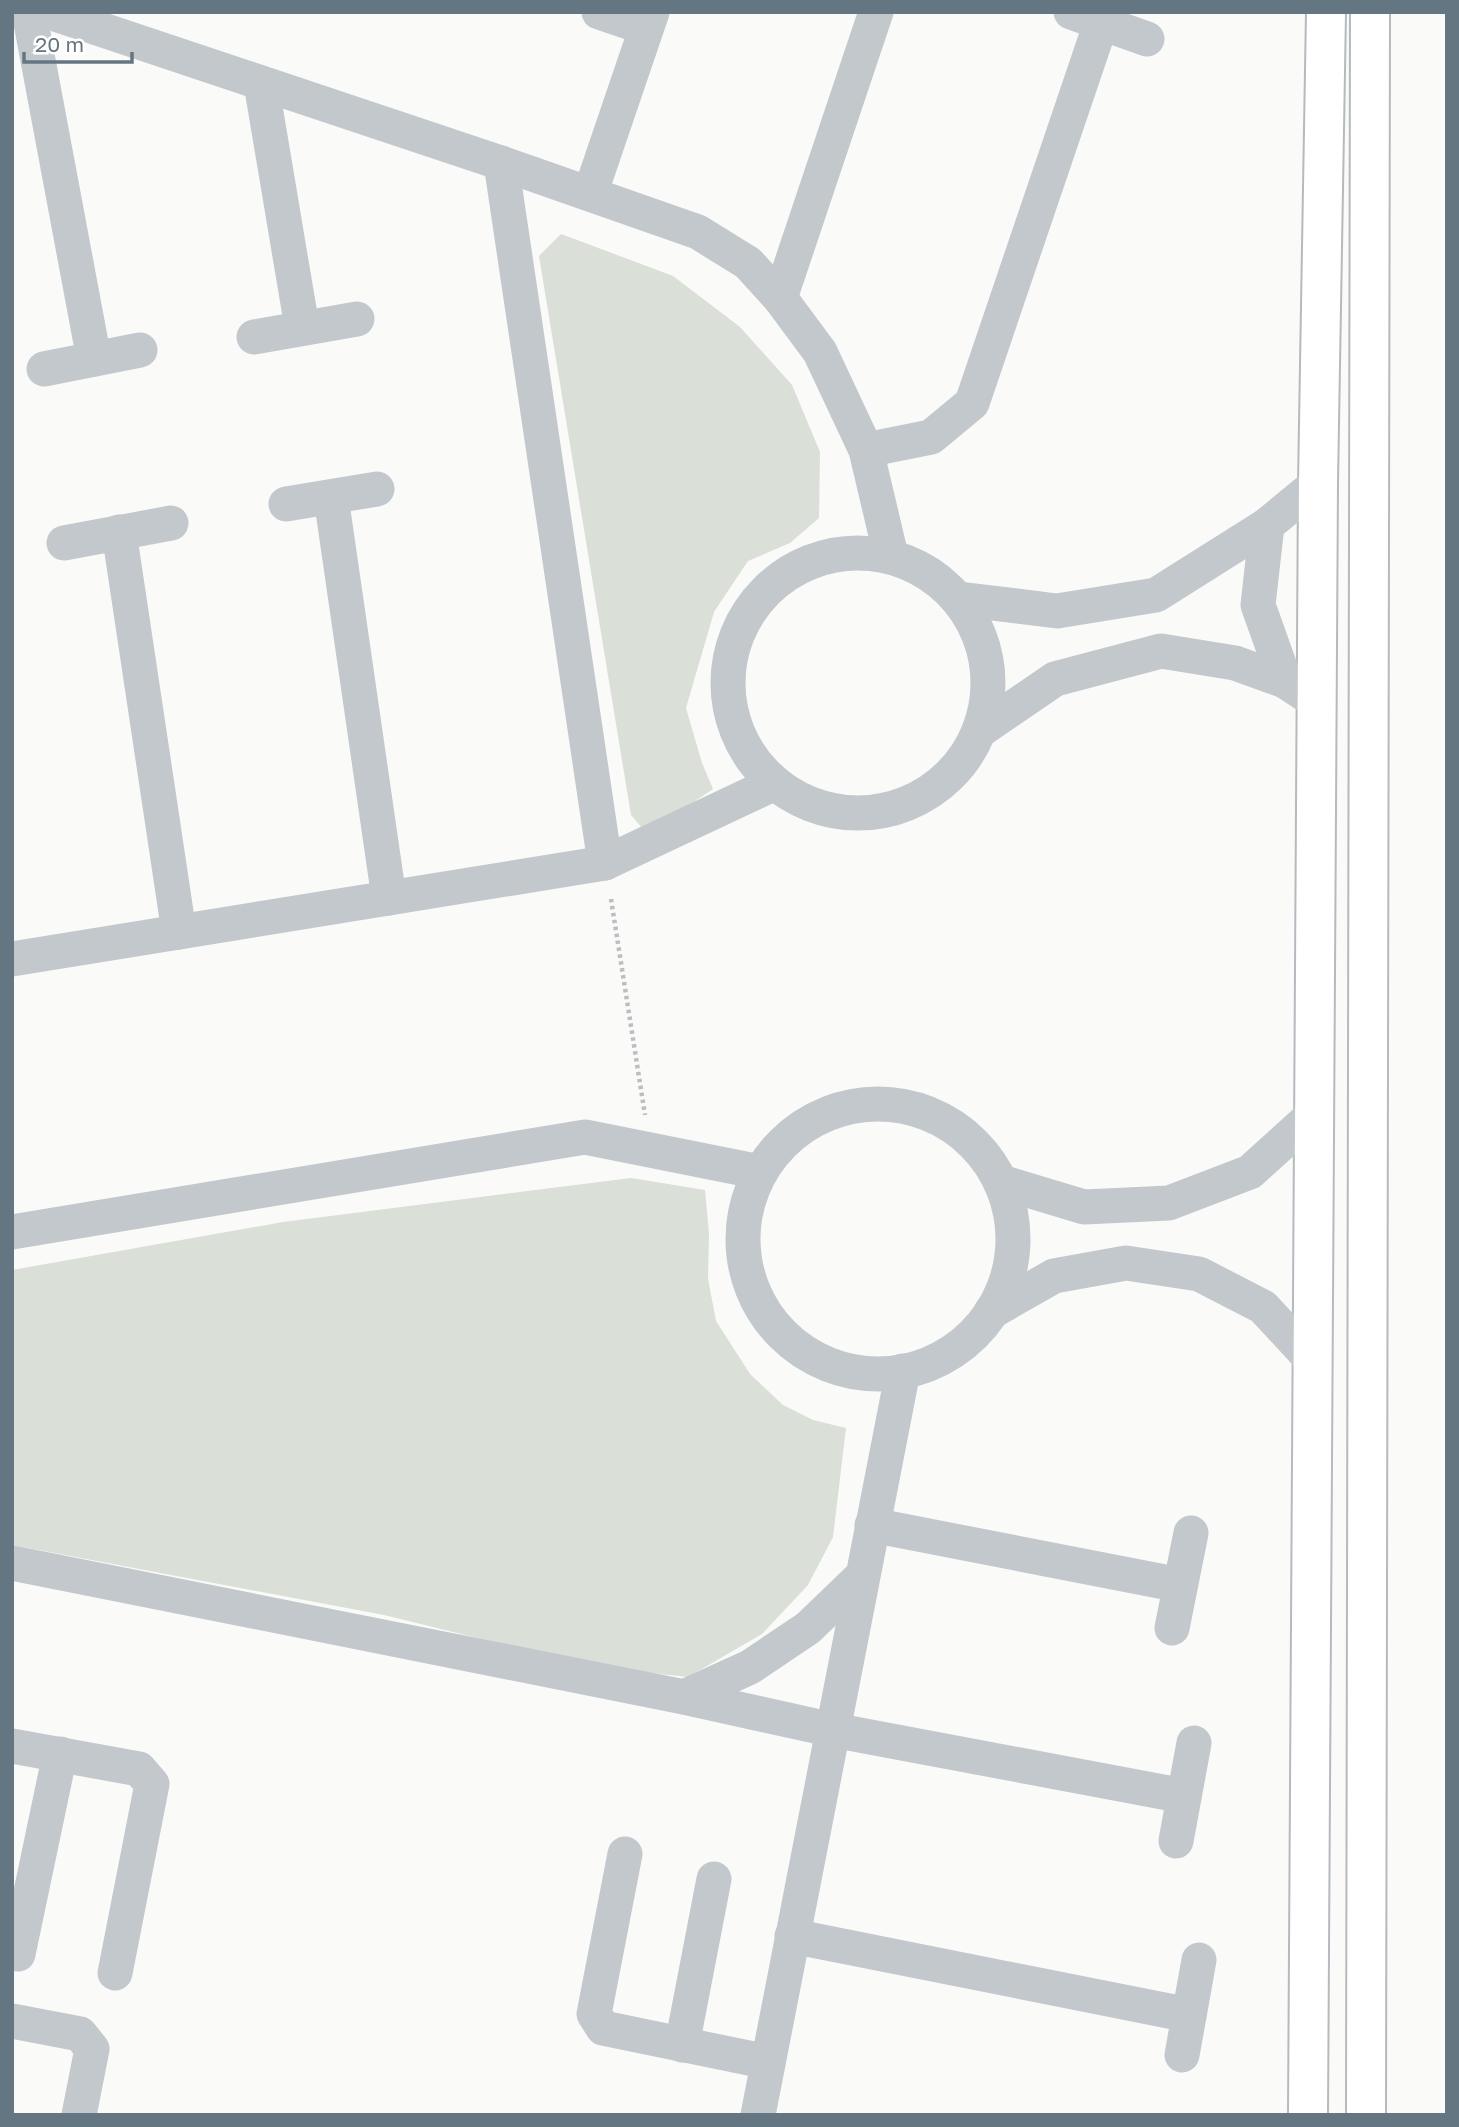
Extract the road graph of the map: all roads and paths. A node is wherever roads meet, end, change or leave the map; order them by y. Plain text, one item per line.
1 (30, 12) edge
2 (49, 12) edge
3 (599, 12) edge
4 (876, 12) edge
5 (1326, 12) edge
6 (1370, 12) edge
7 (1086, 18) edge
8 (649, 20) edge
9 (1147, 39) dead end
10 (261, 83) junction
11 (501, 163) junction
12 (590, 194) junction
13 (780, 298) junction
14 (357, 319) dead end
15 (302, 327) junction
16 (254, 337) dead end
17 (141, 350) dead end
18 (94, 359) junction
19 (44, 369) dead end
20 (866, 450) junction
21 (1318, 483) junction
22 (377, 489) dead end
23 (331, 497) junction
24 (286, 504) dead end
25 (171, 523) dead end
26 (1267, 525) junction
27 (119, 532) junction
28 (64, 544) dead end
29 (891, 556) junction
30 (1368, 591) junction
31 (1318, 592) junction
32 (959, 599) junction
33 (1285, 681) junction
34 (1317, 702) junction
35 (979, 731) junction
36 (775, 783) junction
37 (605, 863) junction
38 (389, 898) junction
39 (179, 932) junction
40 (12, 959) edge
41 (1314, 1114) junction
42 (651, 1150) junction
43 (760, 1172) junction
44 (1002, 1182) junction
45 (12, 1232) edge
46 (991, 1312) junction
47 (1313, 1361) junction
48 (903, 1371) junction
49 (872, 1525) junction
50 (1191, 1533) dead end
51 (12, 1563) edge
52 (861, 1577) junction
53 (1180, 1586) junction
54 (1172, 1628) dead end
55 (684, 1698) junction
56 (832, 1730) junction
57 (1194, 1743) dead end
58 (12, 1745) edge
59 (60, 1754) junction
60 (1184, 1796) junction
61 (1176, 1841) dead end
62 (625, 1854) dead end
63 (713, 1880) dead end
64 (792, 1936) junction
65 (18, 1954) dead end
66 (1199, 1960) dead end
67 (116, 1973) dead end
68 (1189, 2015) junction
69 (12, 2021) edge
70 (682, 2045) junction
71 (1182, 2055) dead end
72 (768, 2062) junction
73 (79, 2115) edge
74 (758, 2115) edge
75 (1308, 2115) edge
76 (1366, 2115) edge

1 - 18 street
2 - 10 street
3 - 8 street
4 - 13 street
5 - 21 main road
6 - 30 main road
7 - 9 street
7 - 20 street
8 - 12 street
10 - 11 street
10 - 15 street
11 - 12 street
11 - 37 street
12 - 13 street
13 - 20 street
14 - 15 street
15 - 16 street
17 - 18 street
18 - 19 street
20 - 29 street
21 - 26 street
21 - 31 main road
22 - 23 street
23 - 24 street
23 - 38 street
25 - 27 street
26 - 32 street
26 - 33 street
27 - 28 street
27 - 39 street
29 - 32 street
29 - 36 street
30 - 31 main road
30 - 76 main road
31 - 34 main road
32 - 35 street
33 - 34 street
33 - 35 street
34 - 41 main road
35 - 36 street
36 - 37 street
37 - 38 street
37 - 42 path
38 - 39 street
39 - 40 street
41 - 44 street
41 - 47 main road
42 - 43 street
42 - 45 street
43 - 44 street
43 - 48 street
44 - 46 street
46 - 47 street
46 - 48 street
47 - 75 main road
48 - 49 street
49 - 52 street
49 - 53 street
50 - 53 street
51 - 55 street
52 - 55 street
52 - 56 street
53 - 54 street
55 - 56 street
56 - 60 street
56 - 64 street
57 - 60 street
58 - 59 street
59 - 65 street
59 - 67 street
60 - 61 street
62 - 70 street
63 - 70 street
64 - 68 street
64 - 72 street
66 - 68 street
68 - 71 street
69 - 73 street
70 - 72 street
72 - 74 street

